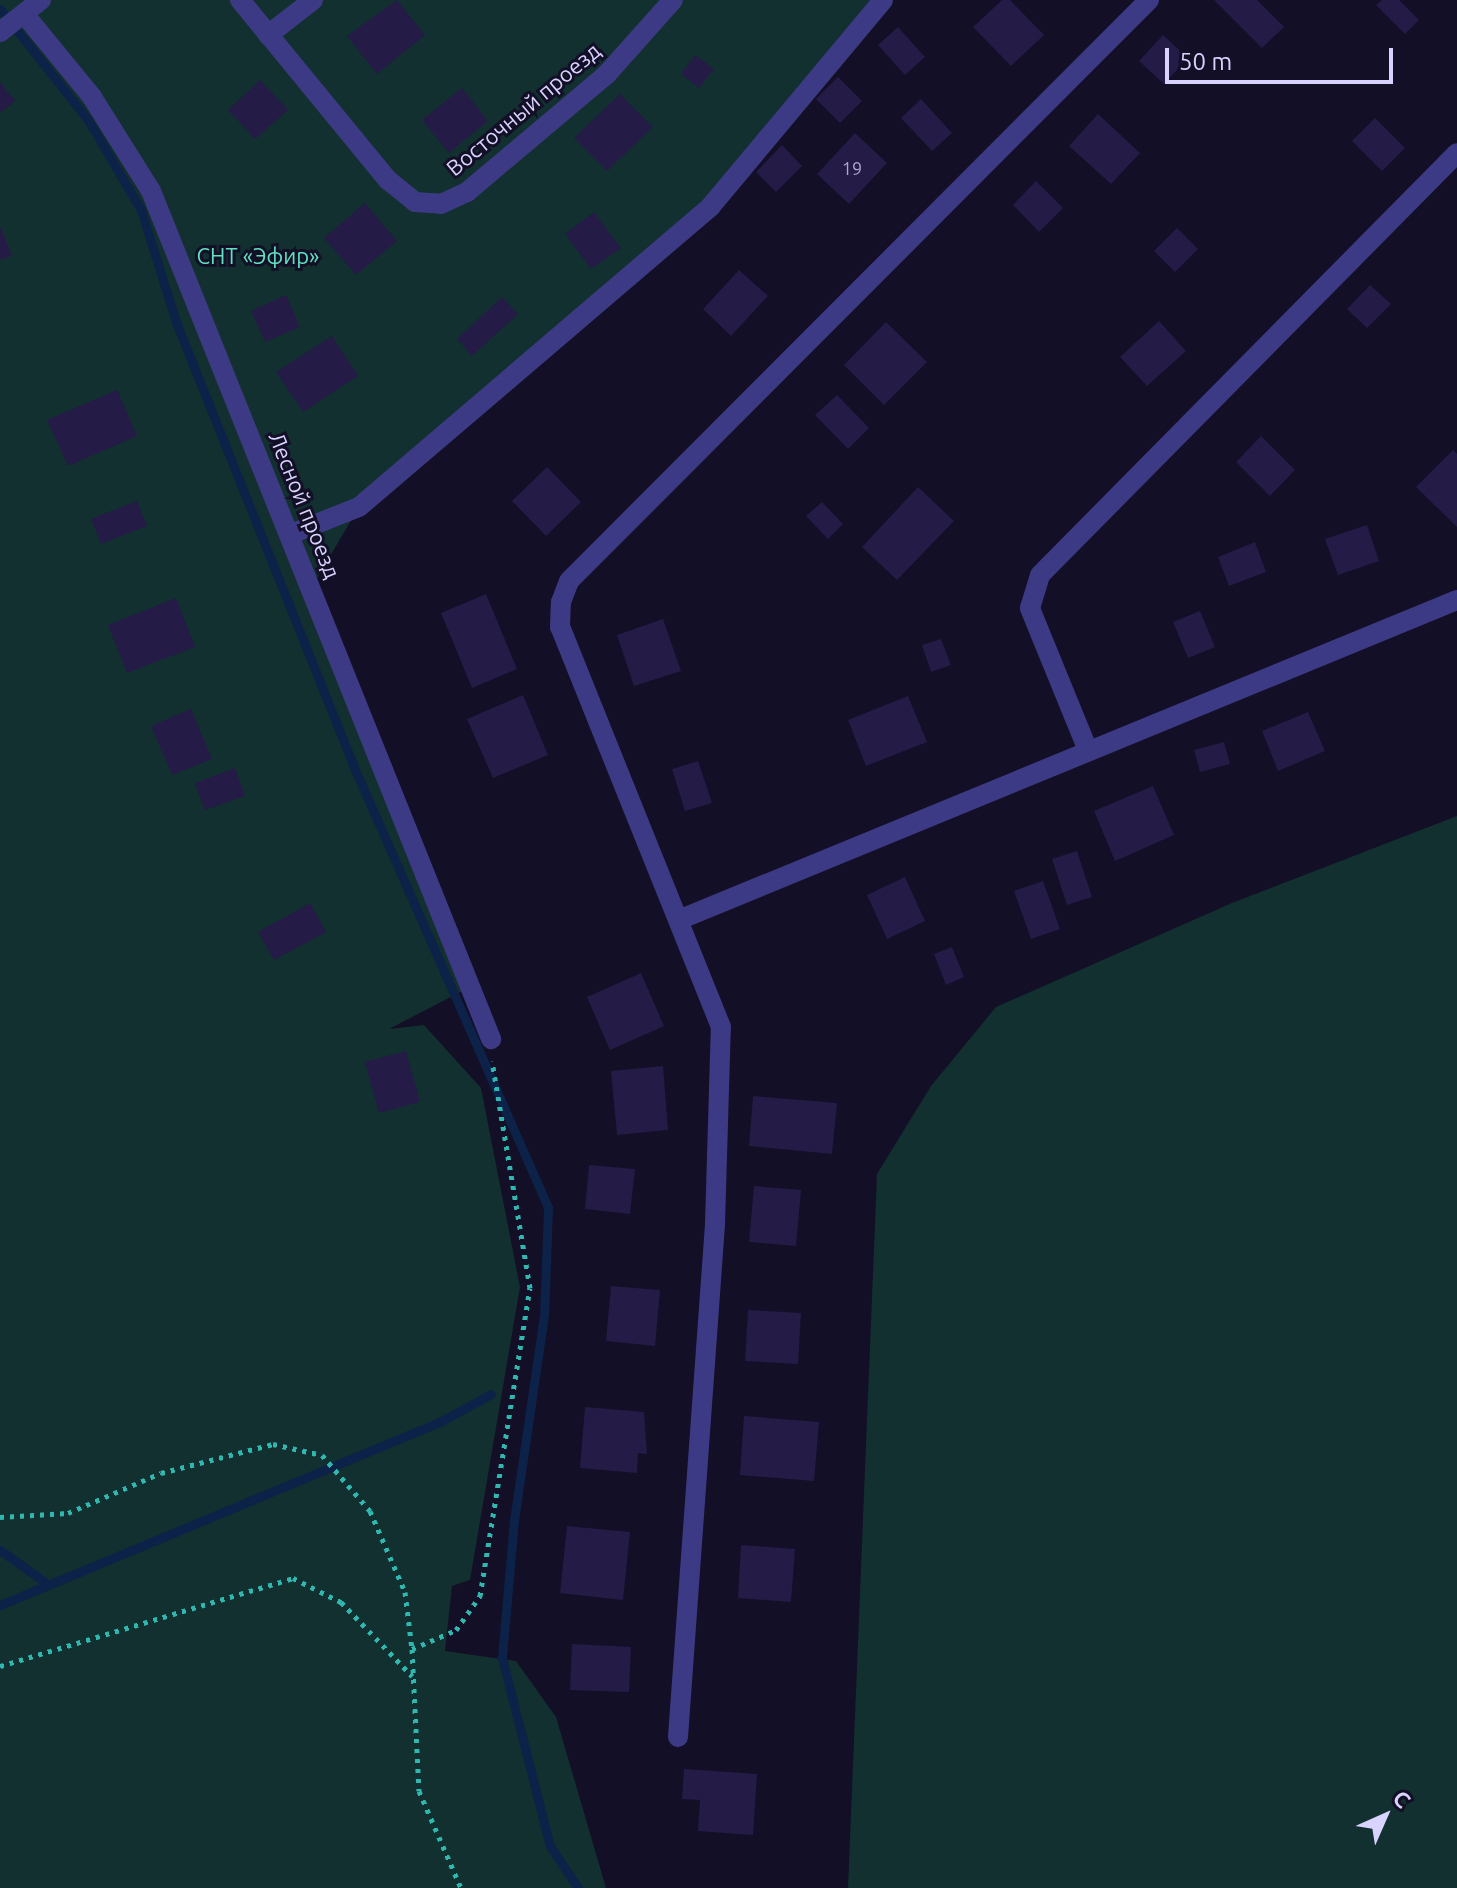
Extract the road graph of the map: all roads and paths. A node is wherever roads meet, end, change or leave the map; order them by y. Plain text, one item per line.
1 (41, 0) edge
2 (240, 0) edge
3 (313, 0) edge
4 (673, 0) edge
5 (883, 0) edge
6 (1149, 0) edge
7 (25, 15) junction
8 (0, 32) edge
9 (268, 35) junction
10 (1457, 153) edge
11 (291, 534) junction
12 (1457, 600) edge
13 (1087, 748) junction
14 (681, 919) junction
15 (491, 1050) joint
16 (0, 1517) edge
17 (412, 1649) junction
18 (0, 1666) edge
19 (412, 1676) junction
20 (678, 1737) dead end
21 (461, 1888) edge

1 - 7 street
2 - 9 street, Восточный проезд
3 - 9 street
4 - 9 street, Восточный проезд
5 - 11 street
6 - 14 street
7 - 8 street
7 - 11 street, Лесной проезд
10 - 13 street
11 - 15 street, Лесной проезд
12 - 13 street
13 - 14 street
14 - 20 street
15 - 17 path
16 - 17 path
17 - 19 path
18 - 19 path
19 - 21 path

